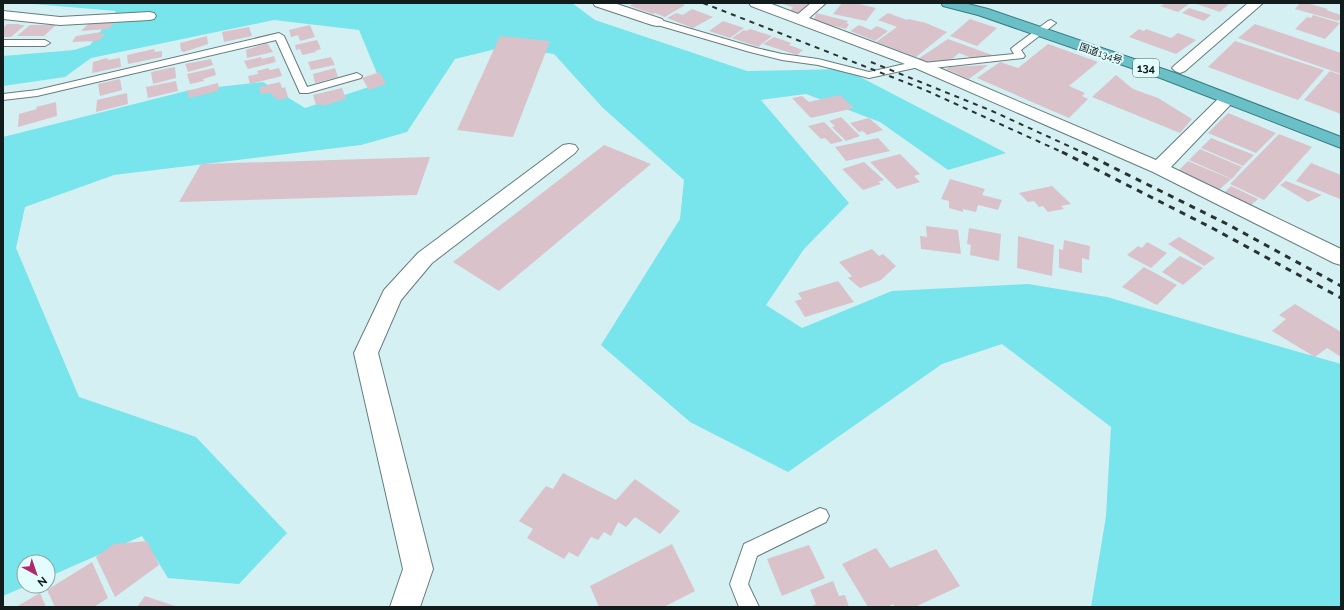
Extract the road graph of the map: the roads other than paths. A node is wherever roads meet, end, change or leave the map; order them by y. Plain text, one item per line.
1 (600, 3) edge
2 (756, 3) edge
3 (819, 3) edge
4 (948, 3) edge
5 (988, 3) edge
6 (1256, 3) edge
7 (3, 16) edge
8 (149, 16) dead end
9 (800, 19) junction
10 (657, 22) joint
11 (1045, 27) junction
12 (45, 43) dead end
13 (3, 44) edge
14 (921, 65) junction
15 (1180, 68) junction
16 (357, 76) dead end
17 (3, 97) edge
18 (1227, 99) junction
19 (1341, 128) edge
20 (1341, 143) edge
21 (569, 149) dead end
22 (1159, 168) junction
23 (1341, 258) edge
24 (820, 516) dead end
25 (405, 607) edge
26 (749, 607) edge

1 - 10 street
2 - 9 street
3 - 9 street
4 - 11 highway, 国道134号 / 134
5 - 11 highway, 国道134号 / 134
6 - 15 street
7 - 8 street
9 - 14 street
10 - 14 lane
11 - 14 lane
11 - 15 highway, 国道134号 / 134
11 - 18 highway, 国道134号 / 134
12 - 13 lane
14 - 22 street
15 - 19 highway, 国道134号 / 134
16 - 17 lane
18 - 20 highway, 国道134号 / 134
18 - 22 street
21 - 25 street
22 - 23 street
24 - 26 lane

